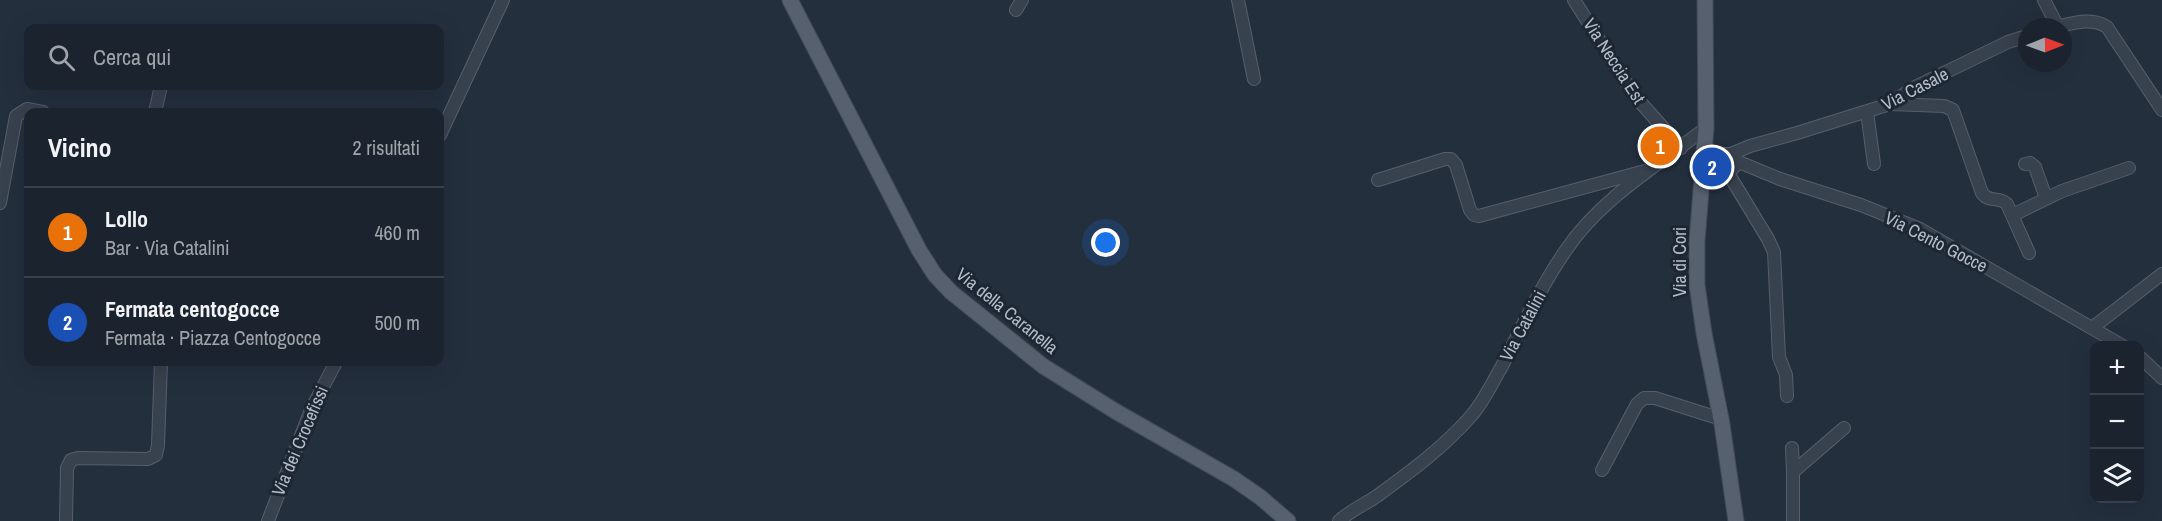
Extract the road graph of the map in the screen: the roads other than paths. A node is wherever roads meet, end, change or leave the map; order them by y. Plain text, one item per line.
1 (503, 0) edge
2 (790, 0) edge
3 (1238, 0) edge
4 (1574, 0) edge
5 (1705, 0) edge
6 (2044, 0) edge
7 (2053, 18) edge
8 (2072, 24) edge
9 (2018, 39) edge
10 (1254, 79) dead end
11 (160, 90) edge
12 (1890, 104) junction
13 (156, 108) edge
14 (2162, 110) edge
15 (24, 111) edge
16 (1868, 112) junction
17 (444, 126) edge
18 (1706, 128) junction
19 (1681, 147) junction
20 (1704, 154) junction
21 (1735, 158) junction
22 (1874, 164) dead end
23 (2025, 164) dead end
24 (2129, 168) dead end
25 (1652, 170) junction
26 (1702, 172) junction
27 (1728, 173) junction
28 (1378, 180) dead end
29 (2046, 198) junction
30 (0, 203) edge
31 (2013, 216) junction
32 (2029, 253) dead end
33 (2162, 274) edge
34 (2092, 328) junction
35 (2116, 341) edge
36 (2144, 362) edge
37 (161, 366) edge
38 (334, 366) edge
39 (2162, 378) edge
40 (1787, 396) dead end
41 (1721, 419) junction
42 (1844, 428) dead end
43 (1792, 448) dead end
44 (1602, 470) dead end
45 (1793, 472) junction
46 (66, 521) edge
47 (268, 521) edge
48 (1288, 521) edge
49 (1339, 521) edge
50 (1736, 521) edge
51 (1793, 521) edge

1 - 17 street
2 - 48 main road, Via della Caranella
3 - 10 street
4 - 19 street, Via Neccia Est
5 - 18 main road, Via di Cori
6 - 7 street
8 - 14 street
9 - 12 street, Via Casale
11 - 13 street
12 - 16 street, Via Casale
12 - 31 street
15 - 30 street
16 - 21 street, Via Casale
16 - 22 street
18 - 19 street, Via Catalini
18 - 20 main road, Via di Cori
19 - 25 street, Via Catalini
20 - 21 street
20 - 26 main road, Via di Cori
21 - 27 street
21 - 34 street, Via Cento Gocce
23 - 29 street
24 - 29 street
25 - 28 street
25 - 49 street, Via Catalini
26 - 27 street
26 - 41 main road, Via di Cori
27 - 40 street
29 - 31 street
31 - 32 street
33 - 34 street
34 - 35 street, Via Cento Gocce
36 - 39 street
37 - 46 street
38 - 47 street, Via dei Crocefissi
41 - 44 street
41 - 50 main road, Via di Cori
42 - 45 street
43 - 45 street
45 - 51 street

